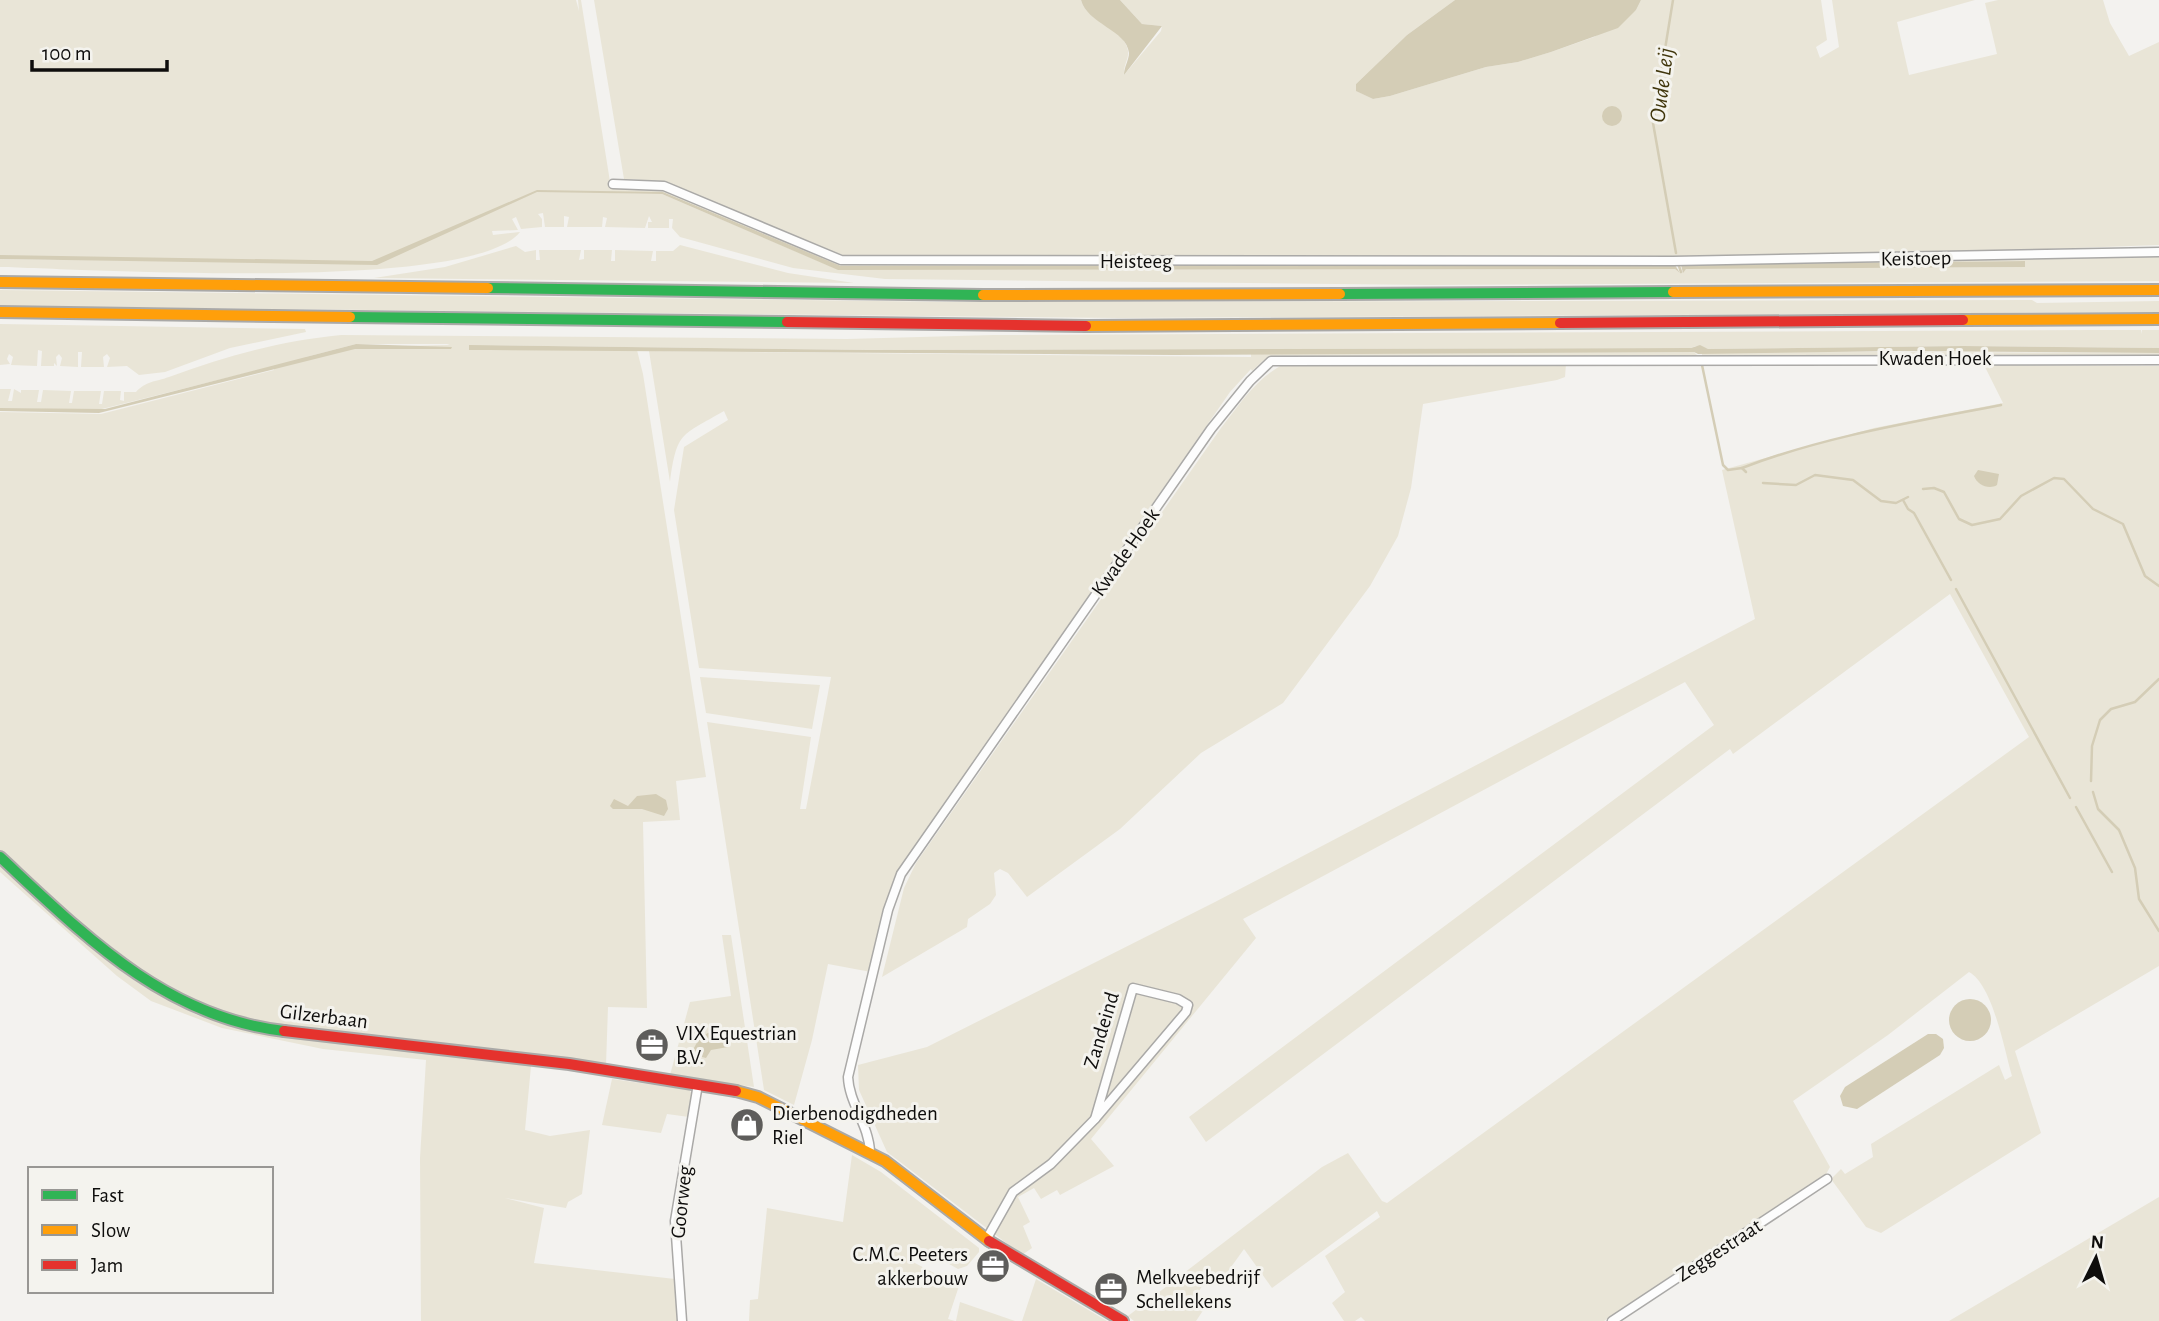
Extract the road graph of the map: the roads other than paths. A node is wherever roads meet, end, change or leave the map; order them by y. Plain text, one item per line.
1 (613, 184) dead end
2 (2159, 252) edge
3 (1673, 261) joint
4 (0, 282) edge
5 (2159, 290) edge
6 (0, 312) edge
7 (2159, 319) edge
8 (1711, 359) joint
9 (2159, 360) edge
10 (0, 857) edge
11 (698, 1084) junction
12 (1094, 1119) junction
13 (870, 1152) junction
14 (1827, 1179) dead end
15 (986, 1240) junction
16 (682, 1321) edge
17 (1123, 1321) edge
18 (1612, 1321) edge

1 - 3 street, Heisteeg
2 - 3 street, Keistoep
4 - 5 main road
6 - 7 main road
8 - 9 street, Kwaden Hoek
8 - 13 street, Kwade Hoek
10 - 11 main road, Gilzerbaan
11 - 13 main road
11 - 16 street, Goorweg
12 - 12 street, Zandeind
12 - 15 street, Zandeind
13 - 15 main road
14 - 18 street, Zeggestraat
15 - 17 main road

